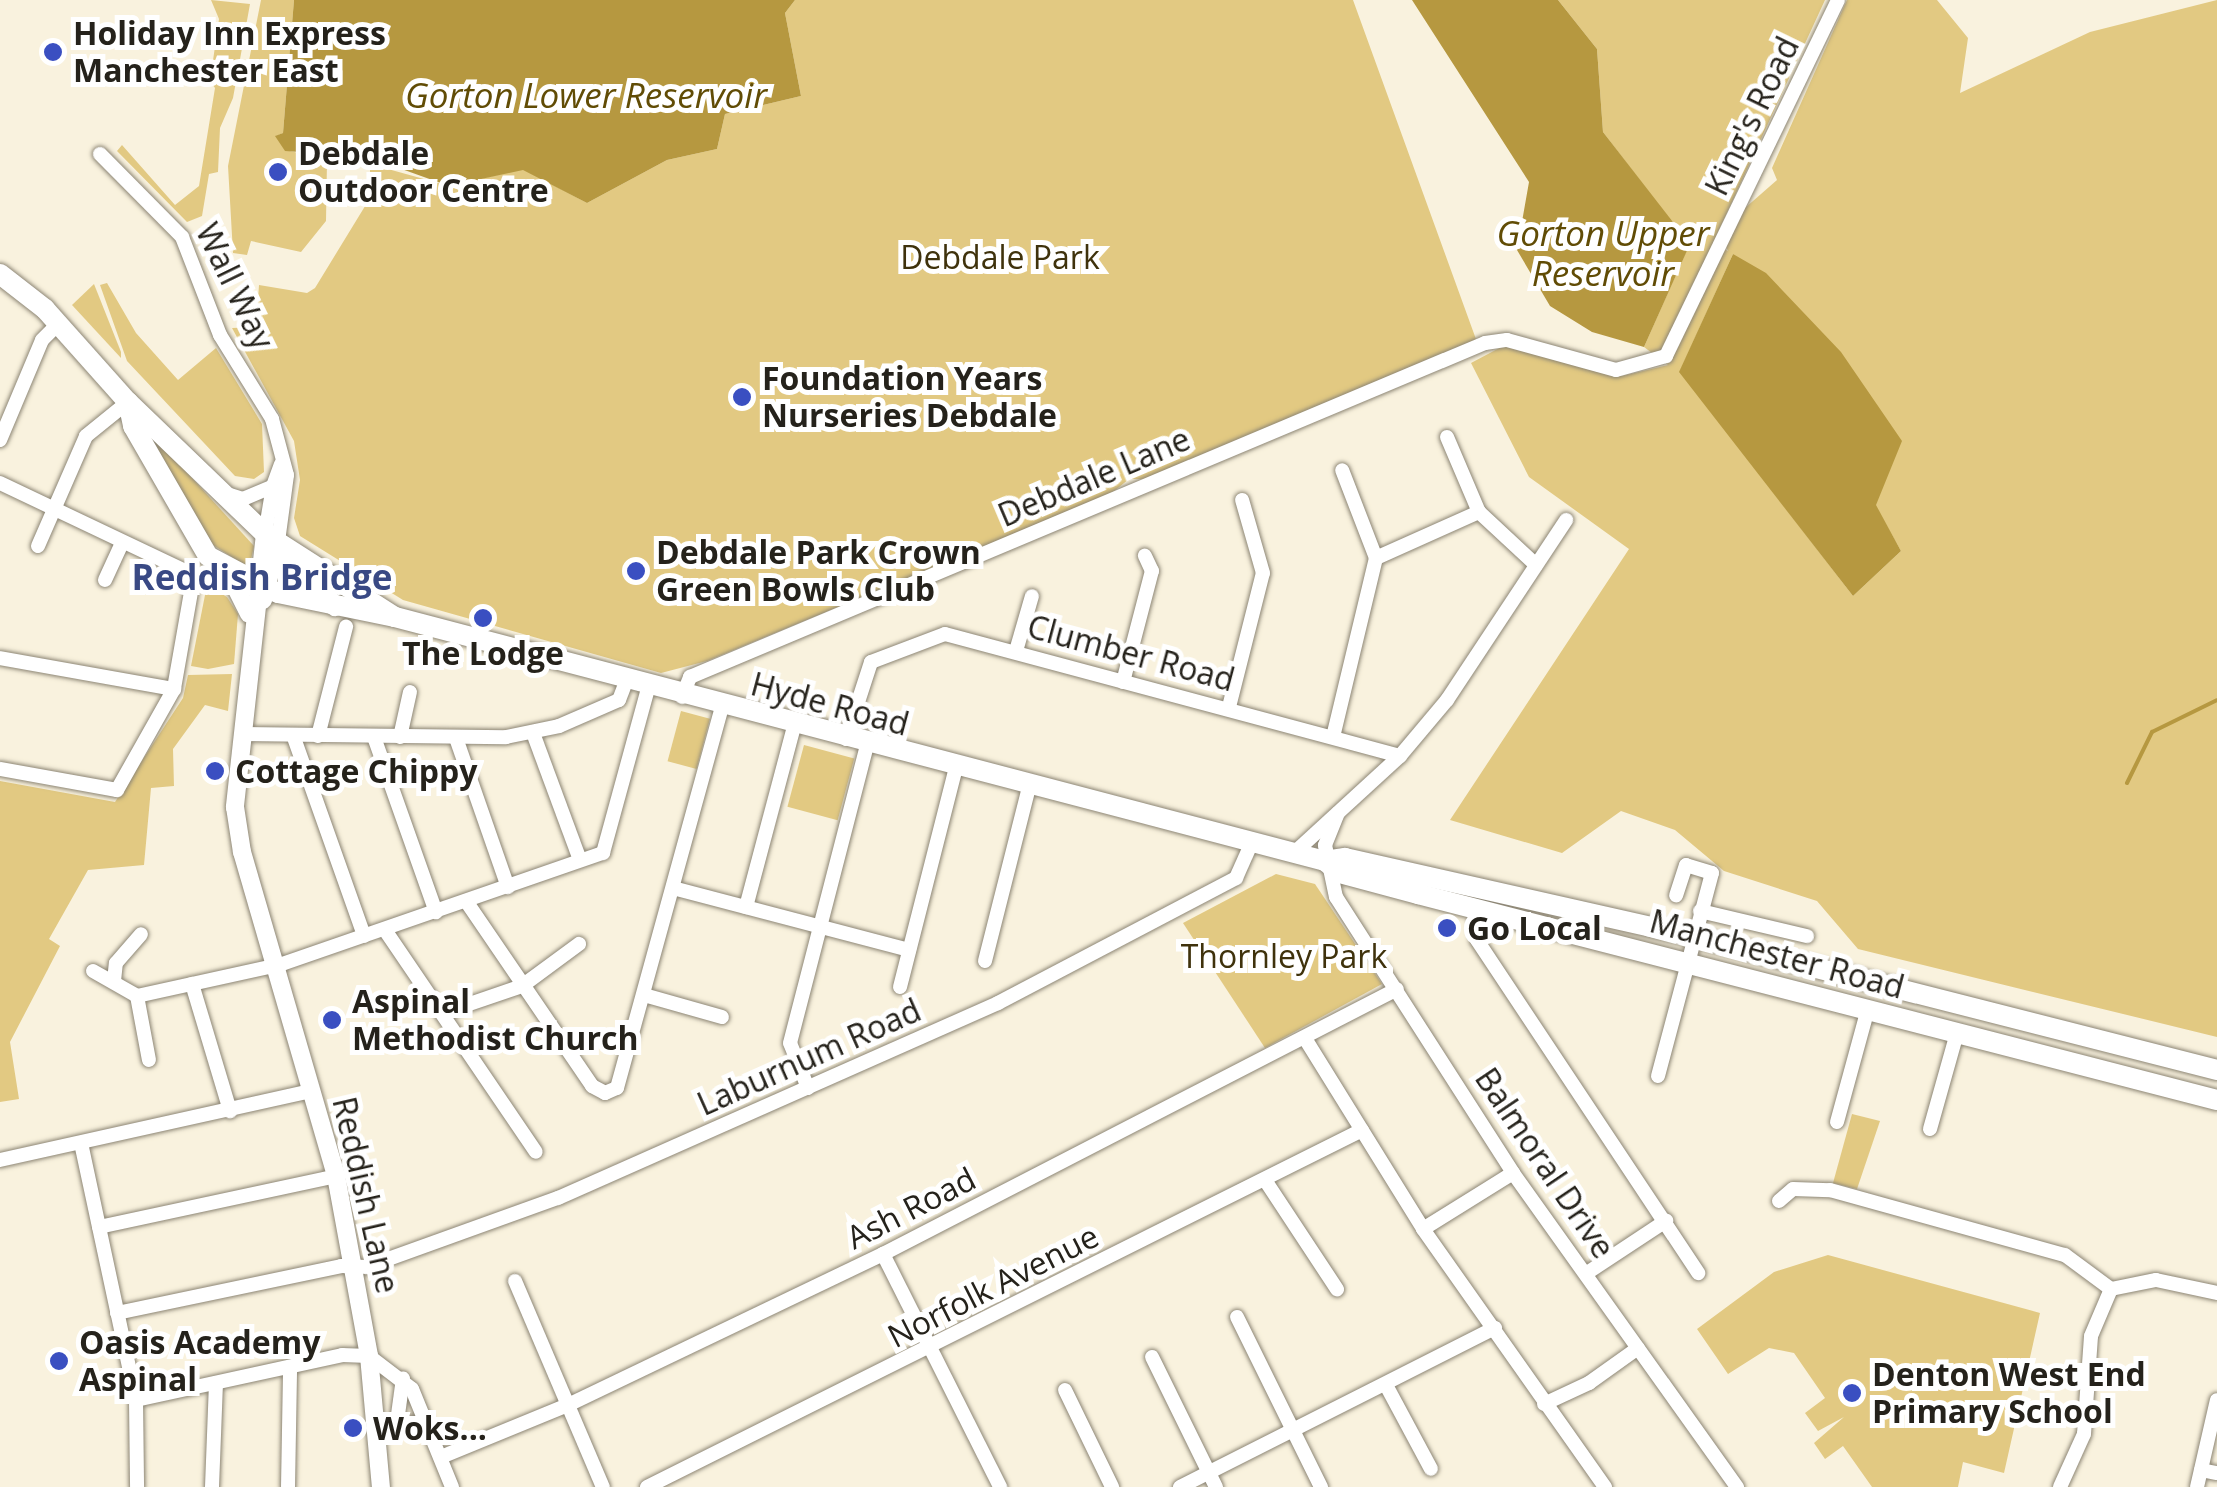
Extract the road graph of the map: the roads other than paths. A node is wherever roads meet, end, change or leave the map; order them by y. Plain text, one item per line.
1 (1838, 0) edge
2 (100, 154) dead end
3 (0, 274) edge
4 (58, 324) junction
5 (1485, 343) joint
6 (128, 402) junction
7 (1447, 437) dead end
8 (0, 440) edge
9 (281, 464) junction
10 (1342, 470) dead end
11 (0, 483) edge
12 (272, 486) junction
13 (240, 499) junction
14 (1242, 500) dead end
15 (54, 509) junction
16 (1480, 512) junction
17 (1566, 520) dead end
18 (272, 542) junction
19 (122, 543) junction
20 (38, 546) dead end
21 (1145, 556) dead end
22 (1376, 558) junction
23 (1536, 565) junction
24 (105, 580) dead end
25 (254, 588) junction
26 (1032, 596) dead end
27 (336, 607) junction
28 (395, 617) junction
29 (346, 627) dead end
30 (1016, 652) junction
31 (0, 658) edge
32 (626, 682) junction
33 (1123, 682) junction
34 (174, 688) junction
35 (648, 688) junction
36 (410, 692) dead end
37 (682, 696) junction
38 (722, 707) junction
39 (1229, 708) junction
40 (794, 726) junction
41 (533, 733) junction
42 (243, 734) junction
43 (293, 735) junction
44 (318, 736) junction
45 (374, 736) junction
46 (400, 736) junction
47 (1333, 736) junction
48 (456, 738) junction
49 (846, 739) junction
50 (867, 744) junction
51 (1400, 756) junction
52 (956, 768) junction
53 (0, 770) edge
54 (1029, 787) junction
55 (1338, 813) junction
56 (1252, 842) junction
57 (1294, 853) junction
58 (580, 860) junction
59 (1325, 861) junction
60 (508, 887) junction
61 (673, 888) junction
62 (1676, 895) dead end
63 (466, 901) junction
64 (746, 907) junction
65 (1475, 908) junction
66 (1700, 910) junction
67 (436, 912) junction
68 (820, 927) junction
69 (385, 930) junction
70 (141, 934) dead end
71 (364, 936) junction
72 (1691, 936) junction
73 (1808, 936) dead end
74 (579, 944) dead end
75 (909, 950) junction
76 (985, 960) dead end
77 (1685, 960) junction
78 (273, 966) junction
79 (93, 971) dead end
80 (114, 981) junction
81 (192, 984) junction
82 (522, 986) junction
83 (900, 987) dead end
84 (1397, 989) junction
85 (644, 995) junction
86 (137, 996) junction
87 (1868, 1009) junction
88 (446, 1012) junction
89 (722, 1016) dead end
90 (1958, 1033) junction
91 (1306, 1040) junction
92 (2112, 1042) junction
93 (150, 1060) dead end
94 (2217, 1070) edge
95 (1658, 1076) dead end
96 (2217, 1084) edge
97 (808, 1088) junction
98 (312, 1092) junction
99 (2217, 1100) edge
100 (230, 1111) junction
101 (1837, 1122) dead end
102 (1930, 1129) dead end
103 (1362, 1130) junction
104 (81, 1143) junction
105 (536, 1152) dead end
106 (0, 1160) edge
107 (1513, 1174) junction
108 (336, 1176) junction
109 (1265, 1180) junction
110 (1779, 1202) dead end
111 (1666, 1220) junction
112 (99, 1227) junction
113 (1423, 1228) junction
114 (883, 1254) junction
115 (353, 1265) junction
116 (1698, 1272) dead end
117 (1587, 1274) junction
118 (515, 1281) dead end
119 (1338, 1289) dead end
120 (2112, 1289) junction
121 (2217, 1293) edge
122 (117, 1313) junction
123 (1237, 1317) dead end
124 (1495, 1328) junction
125 (930, 1348) junction
126 (1638, 1348) junction
127 (369, 1356) junction
128 (1152, 1357) dead end
129 (290, 1367) junction
130 (403, 1378) junction
131 (216, 1383) junction
132 (1386, 1385) junction
133 (1064, 1390) dead end
134 (136, 1400) junction
135 (2217, 1400) edge
136 (1544, 1404) junction
137 (568, 1405) junction
138 (387, 1422) junction
139 (426, 1423) junction
140 (1293, 1430) junction
141 (440, 1457) junction
142 (1430, 1469) dead end
143 (2209, 1471) edge
144 (1209, 1472) junction
145 (137, 1487) edge
146 (212, 1487) edge
147 (288, 1487) edge
148 (381, 1487) edge
149 (452, 1487) edge
150 (603, 1487) edge
151 (647, 1487) edge
152 (1000, 1487) edge
153 (1112, 1487) edge
154 (1180, 1487) edge
155 (1216, 1487) edge
156 (1322, 1487) edge
157 (1604, 1487) edge
158 (1737, 1487) edge
159 (2060, 1487) edge
160 (2198, 1487) edge

1 - 5 street, King's Road
2 - 9 street, Wall Way
3 - 4 highway, Hyde Road
4 - 6 highway, Hyde Road
4 - 8 street
5 - 37 street, Debdale Lane
6 - 13 highway, Hyde Road
6 - 15 street
6 - 25 highway, Hyde Road
7 - 16 street
9 - 12 street, Wall Way
9 - 18 street, Wall Way
10 - 22 street
11 - 15 street
12 - 13 street
12 - 18 street, Wall Way
13 - 18 highway, Hyde Road
14 - 39 street
15 - 19 street
15 - 20 street
16 - 22 street
16 - 23 street
17 - 23 street
18 - 25 main road, Wall Way
18 - 27 highway
18 - 28 highway, Hyde Road
19 - 24 street
19 - 34 street
21 - 33 street
22 - 47 street
23 - 51 street
25 - 27 highway, Hyde Road
25 - 42 main road, Reddish Lane
26 - 30 street
27 - 28 highway, Hyde Road
28 - 32 highway, Hyde Road
29 - 44 street
30 - 33 street, Clumber Road
30 - 49 street, Clumber Road
31 - 34 street
32 - 35 highway, Hyde Road
32 - 41 street
33 - 39 street, Clumber Road
34 - 53 street
35 - 37 highway, Hyde Road
35 - 58 street
36 - 46 street
37 - 38 highway, Hyde Road
38 - 40 highway, Hyde Road
38 - 61 street
39 - 47 street, Clumber Road
40 - 49 highway, Hyde Road
40 - 64 street
41 - 48 street
41 - 58 street
42 - 43 street
42 - 78 main road, Reddish Lane
43 - 44 street
43 - 71 street
44 - 45 street
45 - 46 street
45 - 67 street
46 - 48 street
47 - 51 street, Clumber Road
48 - 60 street
49 - 50 highway, Hyde Road
50 - 52 highway, Hyde Road
50 - 68 street
51 - 55 street
52 - 54 highway, Hyde Road
52 - 75 street
54 - 56 highway, Hyde Road
54 - 76 street
55 - 57 street
55 - 59 street
56 - 57 highway, Manchester Road
56 - 97 street, Laburnum Road
57 - 59 highway, Manchester Road
58 - 60 street
59 - 65 highway, Manchester Road
59 - 72 highway, Manchester Road
59 - 84 street, Balmoral Drive
60 - 63 street
61 - 64 street
61 - 85 street
62 - 66 street
63 - 67 street
63 - 82 street
64 - 68 street
65 - 77 highway, Manchester Road
65 - 111 street
66 - 72 street
66 - 73 street
67 - 69 street
68 - 75 street
68 - 97 street
69 - 71 street
69 - 88 street
70 - 80 street
71 - 78 street
72 - 77 street
72 - 92 highway, Manchester Road
74 - 82 street
75 - 83 street
77 - 87 highway, Manchester Road
77 - 95 street
78 - 81 street
78 - 98 main road, Reddish Lane
79 - 80 street
80 - 86 street
81 - 86 street
81 - 100 street
82 - 85 street
82 - 88 street
84 - 91 street, Ash Road
84 - 107 street, Balmoral Drive
85 - 89 street
86 - 93 street
87 - 90 highway, Manchester Road
87 - 101 street
88 - 105 street
90 - 99 highway, Manchester Road
90 - 102 street
91 - 103 street
91 - 114 street, Ash Road
92 - 94 highway, Manchester Road
92 - 96 highway
97 - 115 street, Laburnum Road
98 - 100 street
98 - 108 main road, Reddish Lane
100 - 104 street
103 - 109 street, Norfolk Avenue
103 - 113 street
104 - 106 street
104 - 112 street
107 - 113 street
107 - 117 street, Balmoral Drive
108 - 112 street
108 - 115 main road, Reddish Lane
109 - 119 street
109 - 125 street, Norfolk Avenue
110 - 120 street
111 - 116 street
111 - 117 street
112 - 122 street
113 - 124 street
114 - 125 street
114 - 137 street, Ash Road
115 - 122 street, Laburnum Road
115 - 127 main road, Reddish Lane
117 - 126 street, Balmoral Drive
118 - 137 street
120 - 121 street
120 - 159 street
122 - 134 street
123 - 140 street
124 - 132 street
124 - 136 street
125 - 151 street, Norfolk Avenue
125 - 152 street
126 - 136 street
126 - 158 street, Balmoral Drive
127 - 129 street
127 - 130 street
127 - 138 main road, Reddish Lane
128 - 144 street
129 - 131 street
129 - 147 street
130 - 138 street
130 - 139 street
131 - 134 street
131 - 146 street
132 - 140 street
132 - 142 street
133 - 153 street
134 - 145 street
135 - 143 street
136 - 157 street
137 - 141 street, Ash Road
137 - 150 street
138 - 139 street
138 - 148 main road, Reddish Lane
139 - 141 street
140 - 144 street
140 - 156 street
141 - 149 street
143 - 160 street
144 - 154 street
144 - 155 street

